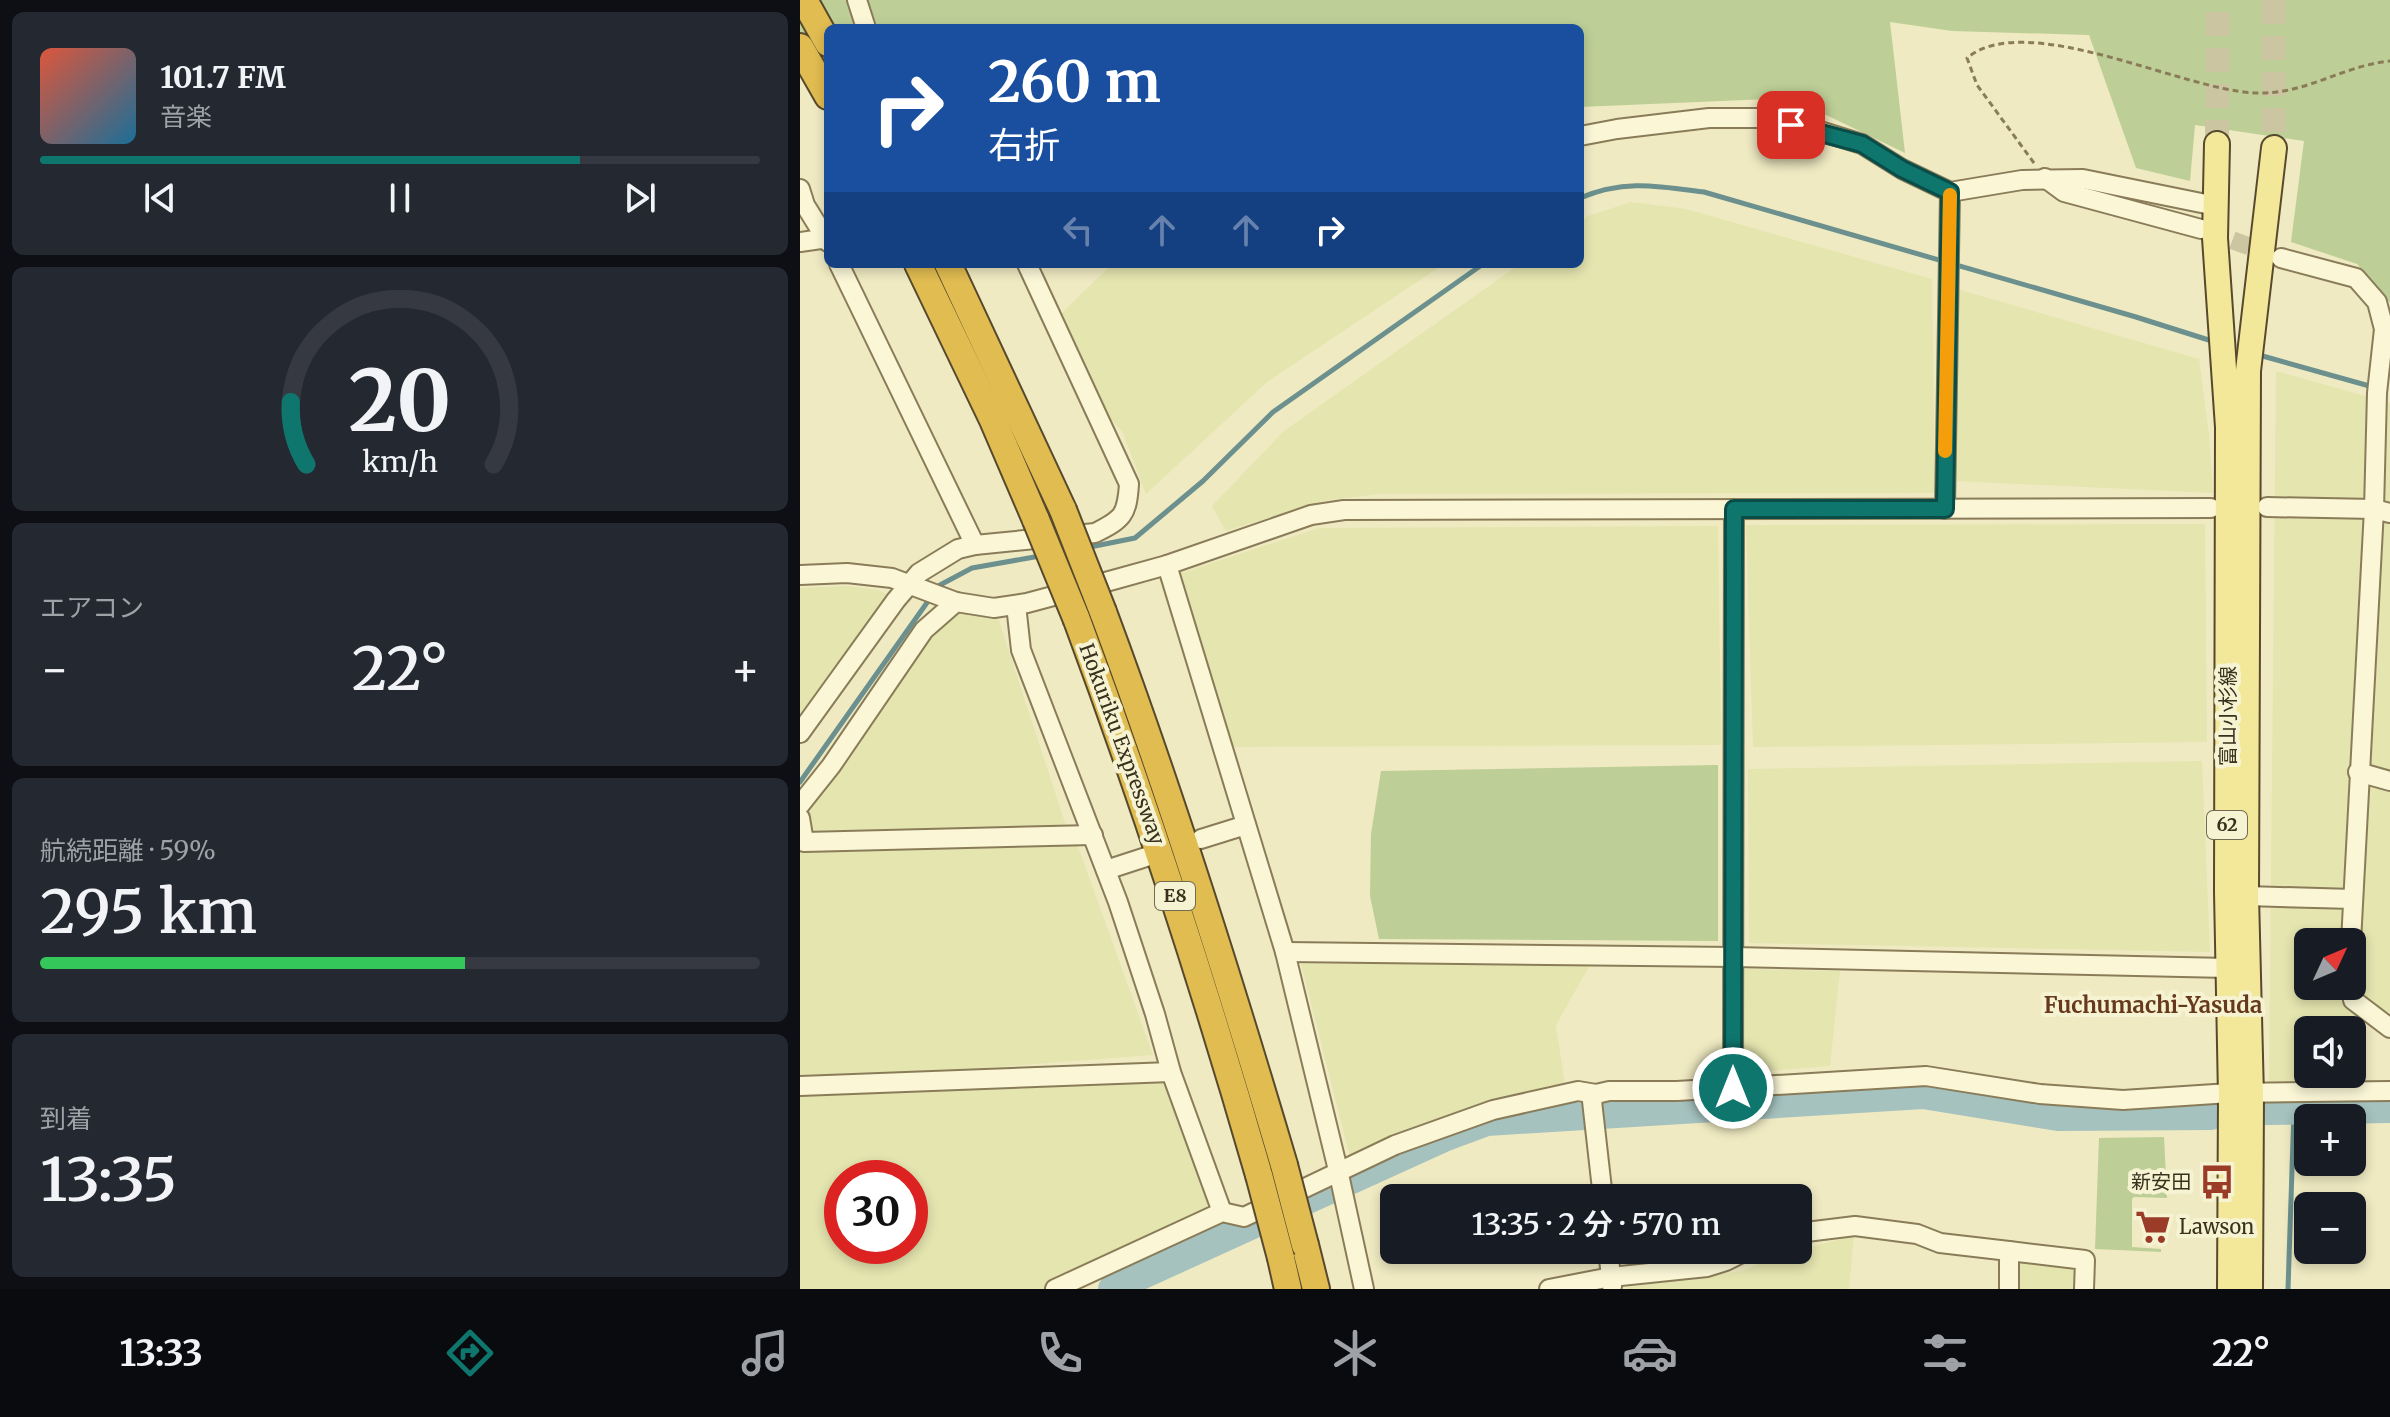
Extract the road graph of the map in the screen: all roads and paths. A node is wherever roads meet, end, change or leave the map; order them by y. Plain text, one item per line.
1 (804, 0) edge
2 (857, 0) edge
3 (865, 24) edge
4 (824, 36) edge
5 (800, 47) edge
6 (2390, 61) edge
7 (824, 89) edge
8 (1584, 135) edge
9 (2217, 144) tunnel mouth
10 (2274, 148) tunnel mouth
11 (2045, 178) junction
12 (800, 189) edge
13 (1950, 192) junction
14 (2216, 206) junction
15 (2201, 229) tunnel mouth
16 (824, 234) edge
17 (824, 239) edge
18 (800, 242) edge
19 (2281, 258) tunnel mouth
20 (841, 268) edge
21 (920, 268) edge
22 (950, 268) edge
23 (1029, 268) edge
24 (2387, 329) edge
25 (2267, 507) dead end
26 (2211, 508) dead end
27 (1734, 509) junction
28 (1945, 509) junction
29 (2382, 511) edge
30 (975, 545) junction
31 (1167, 565) junction
32 (800, 575) edge
33 (915, 587) junction
34 (956, 602) junction
35 (1016, 605) junction
36 (800, 733) edge
37 (2358, 772) junction
38 (2390, 781) edge
39 (800, 805) edge
40 (800, 818) edge
41 (1246, 825) junction
42 (1093, 835) junction
43 (1201, 839) dead end
44 (1146, 857) dead end
45 (1106, 870) junction
46 (2246, 896) junction
47 (2353, 899) junction
48 (2352, 928) edge
49 (1285, 952) junction
50 (1734, 957) junction
51 (2228, 968) junction
52 (2353, 1000) edge
53 (2390, 1028) edge
54 (1171, 1072) junction
55 (800, 1086) edge
56 (1733, 1088) junction
57 (2390, 1091) edge
58 (2240, 1093) junction
59 (1594, 1098) junction
60 (1272, 1170) junction
61 (1338, 1174) junction
62 (1602, 1184) edge
63 (1222, 1212) junction
64 (1812, 1231) edge
65 (2009, 1251) junction
66 (1716, 1264) edge
67 (1611, 1283) edge
68 (1055, 1289) edge
69 (1288, 1289) edge
70 (1316, 1289) edge
71 (1364, 1289) edge
72 (1549, 1289) edge
73 (2009, 1289) edge
74 (2084, 1289) edge
75 (2230, 1289) edge
76 (2250, 1289) edge

1 - 4 highway
2 - 3 street
5 - 7 highway
6 - 11 path
8 - 13 street
9 - 14 main road, 富山小杉線 / 62
10 - 46 main road, 富山小杉線 / 62
11 - 13 street
11 - 14 street
11 - 15 street
12 - 16 street
13 - 28 street
14 - 51 main road, 富山小杉線 / 62
17 - 18 street
19 - 24 street
20 - 30 street
21 - 60 highway, Hokuriku Expressway / E8, bridge
22 - 60 highway, Hokuriku Expressway / E8, bridge
23 - 30 street
24 - 29 street
25 - 29 street
26 - 28 street
27 - 28 street
27 - 31 street
27 - 50 street
29 - 37 street
30 - 33 street
31 - 35 street
31 - 41 street
32 - 33 street
33 - 34 street
33 - 36 street
34 - 35 street
34 - 39 street
35 - 42 street
37 - 38 street
37 - 47 street
40 - 42 street
41 - 43 street
41 - 49 street
42 - 45 street
44 - 45 street
45 - 54 street
46 - 47 street
46 - 58 main road, 富山小杉線 / 62
47 - 48 street
49 - 50 street
49 - 61 street
50 - 51 street
50 - 56 street
51 - 58 main road, 富山小杉線 / 62
52 - 53 street
54 - 55 street
54 - 63 street
56 - 58 street
56 - 59 street
57 - 58 street
58 - 75 main road, 富山小杉線 / 62
58 - 76 main road, 富山小杉線 / 62
59 - 61 street
59 - 62 street
60 - 69 highway, Hokuriku Expressway / E8, bridge
60 - 70 highway, Hokuriku Expressway / E8, bridge
61 - 63 street
61 - 71 street
63 - 68 street
64 - 65 street
65 - 73 street
65 - 74 street
66 - 67 street
67 - 72 street

